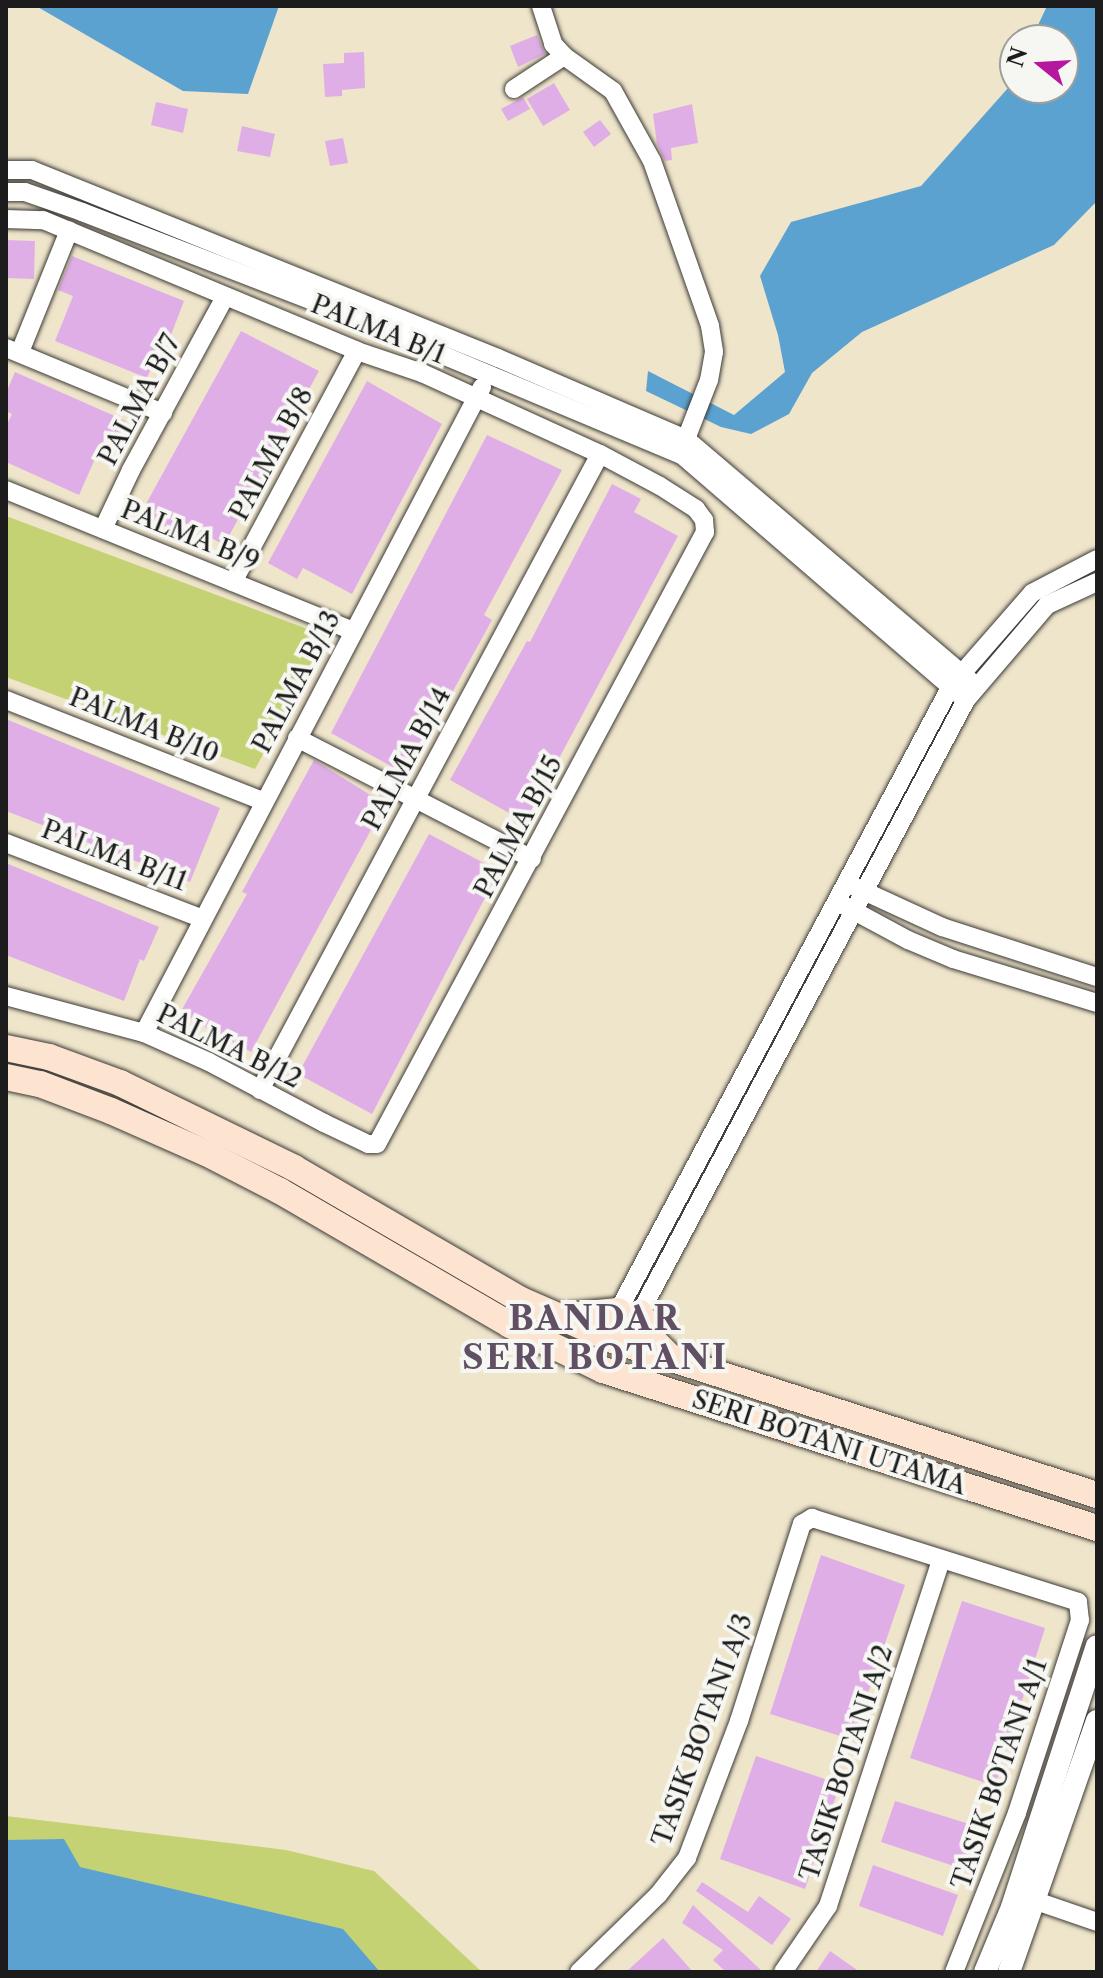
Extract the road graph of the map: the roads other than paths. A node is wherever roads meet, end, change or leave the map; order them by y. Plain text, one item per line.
1 (541, 6) edge
2 (564, 56) junction
3 (514, 89) dead end
4 (6, 170) edge
5 (6, 192) edge
6 (6, 219) edge
7 (69, 231) junction
8 (225, 297) junction
9 (13, 350) edge
10 (357, 351) junction
11 (493, 366) junction
12 (477, 398) junction
13 (163, 413) junction
14 (689, 431) junction
15 (600, 454) junction
16 (6, 490) edge
17 (103, 529) junction
18 (705, 532) joint
19 (1097, 559) edge
20 (233, 582) junction
21 (1097, 582) edge
22 (354, 631) junction
23 (977, 654) junction
24 (933, 659) junction
25 (956, 679) junction
26 (972, 694) junction
27 (6, 700) edge
28 (935, 717) junction
29 (297, 738) junction
30 (415, 799) junction
31 (263, 801) junction
32 (6, 843) edge
33 (532, 859) junction
34 (855, 887) junction
35 (844, 906) junction
36 (203, 919) junction
37 (1097, 977) edge
38 (6, 996) edge
39 (1097, 1003) edge
40 (144, 1033) junction
41 (6, 1048) edge
42 (6, 1077) edge
43 (260, 1090) junction
44 (377, 1144) joint
45 (629, 1312) junction
46 (556, 1315) junction
47 (532, 1336) junction
48 (613, 1340) junction
49 (672, 1359) junction
50 (630, 1380) junction
51 (1097, 1495) edge
52 (1097, 1528) edge
53 (941, 1560) junction
54 (1097, 1646) edge
55 (1097, 1721) edge
56 (1021, 1880) junction
57 (1036, 1901) junction
58 (1012, 1907) junction
59 (1097, 1922) edge
60 (579, 1972) edge
61 (783, 1972) edge
62 (954, 1972) edge
63 (985, 1972) edge
64 (1009, 1972) edge

1 - 2 street
2 - 3 street
2 - 14 street
4 - 11 street
5 - 11 street
6 - 7 street, PALMA B/1
7 - 8 street, PALMA B/1
7 - 9 street
8 - 10 street, PALMA B/1
8 - 13 street, PALMA B/7
9 - 13 street
10 - 12 street, PALMA B/1
10 - 20 street, PALMA B/8
11 - 12 street, PALMA B/13
11 - 14 street
11 - 24 street
12 - 15 street, PALMA B/1
12 - 22 street, PALMA B/13
13 - 17 street, PALMA B/7
14 - 24 street
15 - 18 street, PALMA B/1
15 - 30 street, PALMA B/14
16 - 17 street, PALMA B/9
17 - 20 street, PALMA B/9
18 - 33 street, PALMA B/15
19 - 23 street
20 - 22 street, PALMA B/9
21 - 26 street
22 - 29 street, PALMA B/13
23 - 24 street
23 - 25 street
24 - 25 street
24 - 28 street
25 - 26 street
25 - 28 street
26 - 34 street
27 - 31 street, PALMA B/10
28 - 34 street
29 - 30 street
29 - 31 street, PALMA B/13
30 - 33 street
30 - 43 street, PALMA B/14
31 - 36 street, PALMA B/13
32 - 36 street, PALMA B/11
33 - 44 street, PALMA B/15
34 - 35 street
34 - 37 street
35 - 39 street
35 - 45 street
36 - 40 street, PALMA B/13
38 - 40 street, PALMA B/12
40 - 43 street, PALMA B/12
41 - 46 main road, SERI BOTANI UTAMA
42 - 47 main road, SERI BOTANI UTAMA
43 - 44 street, PALMA B/12
45 - 46 main road
45 - 48 street
45 - 49 main road
46 - 48 main road, SERI BOTANI UTAMA
47 - 48 main road
47 - 50 main road, SERI BOTANI UTAMA
48 - 49 main road, SERI BOTANI UTAMA
48 - 50 main road
49 - 51 main road, SERI BOTANI UTAMA
50 - 52 main road, SERI BOTANI UTAMA
53 - 60 street, TASIK BOTANI A/3
53 - 61 street, TASIK BOTANI A/2
53 - 62 street, TASIK BOTANI A/1
54 - 56 street
55 - 57 street
56 - 57 street
56 - 58 street
57 - 58 street
57 - 59 street
57 - 64 street
58 - 63 street

